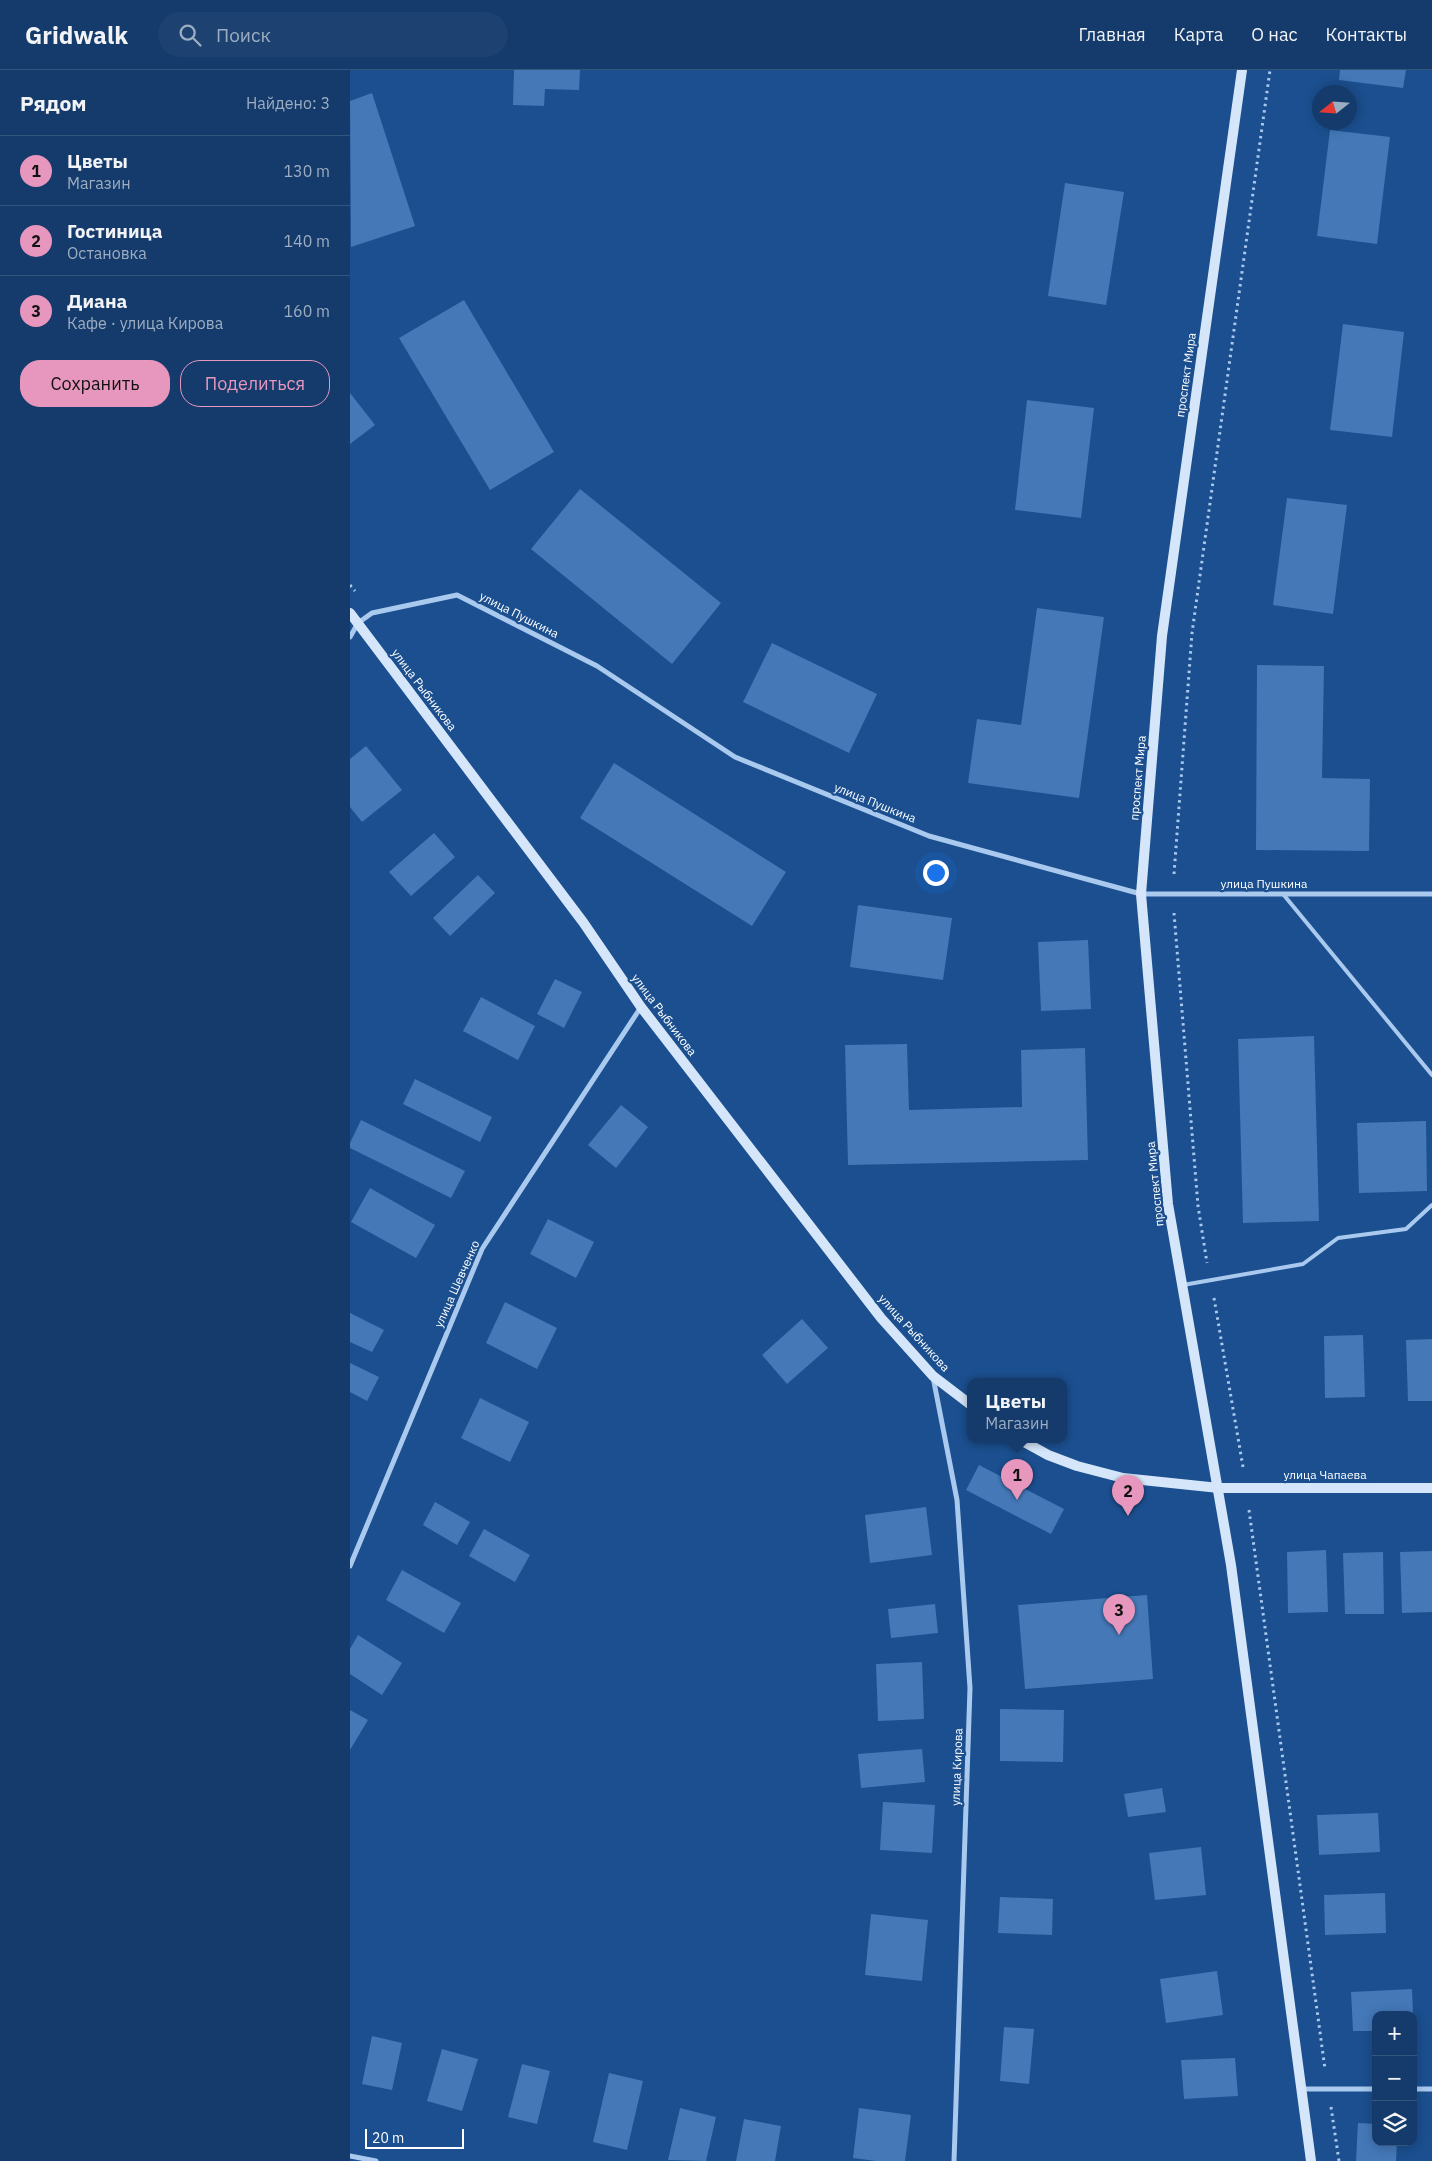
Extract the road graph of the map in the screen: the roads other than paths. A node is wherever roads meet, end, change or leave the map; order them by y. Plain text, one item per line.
1 (1242, 70) edge
2 (350, 613) edge
3 (358, 623) junction
4 (350, 637) edge
5 (1141, 894) junction
6 (1283, 894) junction
7 (1432, 894) edge
8 (641, 1007) junction
9 (1432, 1075) edge
10 (1432, 1205) edge
11 (1183, 1285) junction
12 (933, 1376) junction
13 (967, 1402) edge
14 (1026, 1443) edge
15 (1219, 1488) junction
16 (1432, 1488) edge
17 (350, 1566) edge
18 (1300, 2089) junction
19 (1372, 2089) edge
20 (1417, 2089) edge
21 (1432, 2089) edge
22 (350, 2156) edge
23 (376, 2161) edge
24 (954, 2161) edge
25 (1311, 2161) edge

1 - 5 main road, проспект Мира
2 - 3 main road, улица Рыбникова
3 - 4 street
3 - 5 street, улица Пушкина
3 - 8 main road, улица Рыбникова
5 - 6 street, улица Пушкина
5 - 11 main road, проспект Мира
6 - 7 street, улица Пушкина
6 - 9 lane
8 - 12 main road, улица Рыбникова
8 - 17 street, улица Шевченко
10 - 11 lane
11 - 15 main road, проспект Мира
12 - 13 main road, улица Рыбникова
12 - 24 street, улица Кирова
14 - 15 main road
15 - 16 main road, улица Чапаева
15 - 18 main road, проспект Мира
18 - 19 street
18 - 25 main road, проспект Мира
20 - 21 street
22 - 23 street

